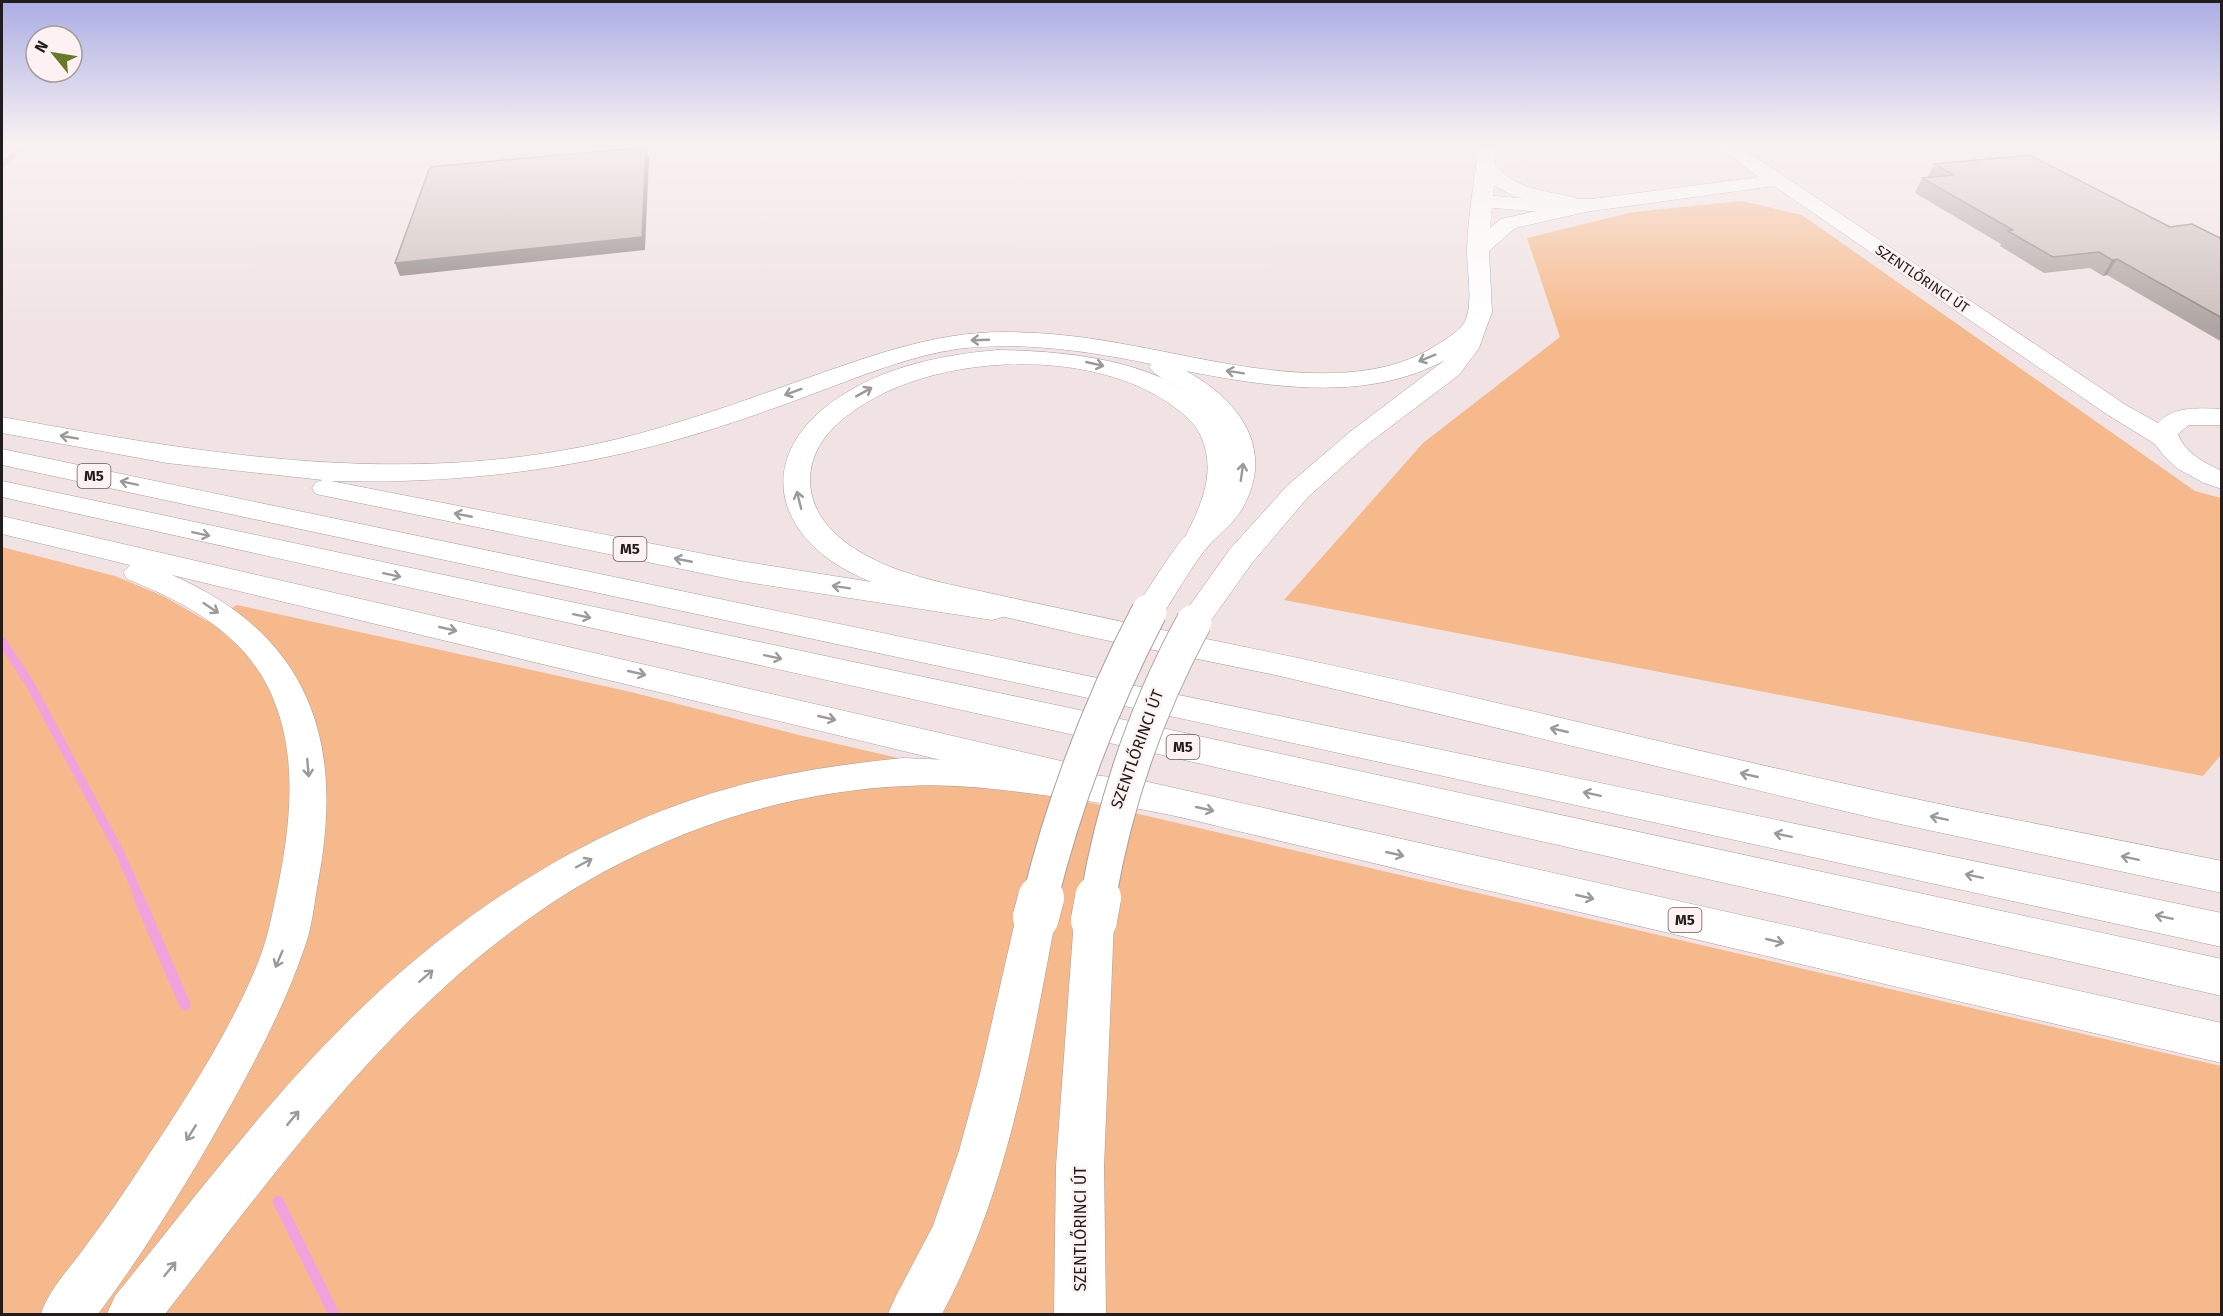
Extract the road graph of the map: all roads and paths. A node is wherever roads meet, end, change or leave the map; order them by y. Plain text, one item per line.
1 (1484, 203) edge
2 (1511, 203) edge
3 (1583, 203) edge
4 (1603, 203) edge
5 (1790, 203) edge
6 (1810, 203) edge
7 (1592, 205) junction
8 (1832, 219) junction
9 (1478, 249) junction
10 (1476, 327) junction
11 (1139, 355) junction
12 (2067, 376) junction
13 (2192, 417) junction
14 (2222, 417) edge
15 (2, 425) edge
16 (2166, 440) junction
17 (147, 452) junction
18 (2, 456) edge
19 (2222, 481) edge
20 (2, 489) edge
21 (2, 525) edge
22 (42, 534) junction
23 (1200, 537) junction
24 (1086, 625) junction
25 (1148, 796) junction
26 (2217, 876) edge
27 (2222, 930) edge
28 (2222, 978) edge
29 (2222, 1043) edge
30 (67, 1314) edge
31 (133, 1314) edge
32 (914, 1314) edge
33 (1080, 1314) edge

1 - 9 main road, SZENTLŐRINCI ÚT
2 - 7 main road
3 - 7 main road
4 - 7 main road
5 - 8 main road
6 - 8 main road, SZENTLŐRINCI ÚT
7 - 9 main road
8 - 12 main road, SZENTLŐRINCI ÚT
9 - 10 main road, SZENTLŐRINCI ÚT
10 -> 11 main road
10 - 33 main road, SZENTLŐRINCI ÚT, bridge
11 -> 17 main road
23 -> 11 main road
12 - 13 main road, SZENTLŐRINCI ÚT
12 - 16 main road, SZENTLŐRINCI ÚT
13 - 14 main road
13 - 16 main road
17 -> 15 main road
16 - 19 main road, SZENTLŐRINCI ÚT
24 -> 17 main road, M5
27 -> 18 main road, M5
20 -> 28 main road, M5
21 - 22 main road
22 -> 25 main road, M5
22 -> 30 main road
24 -> 23 main road
23 - 32 main road, bridge
26 -> 24 main road, M5
25 -> 29 main road, M5
31 -> 25 main road

